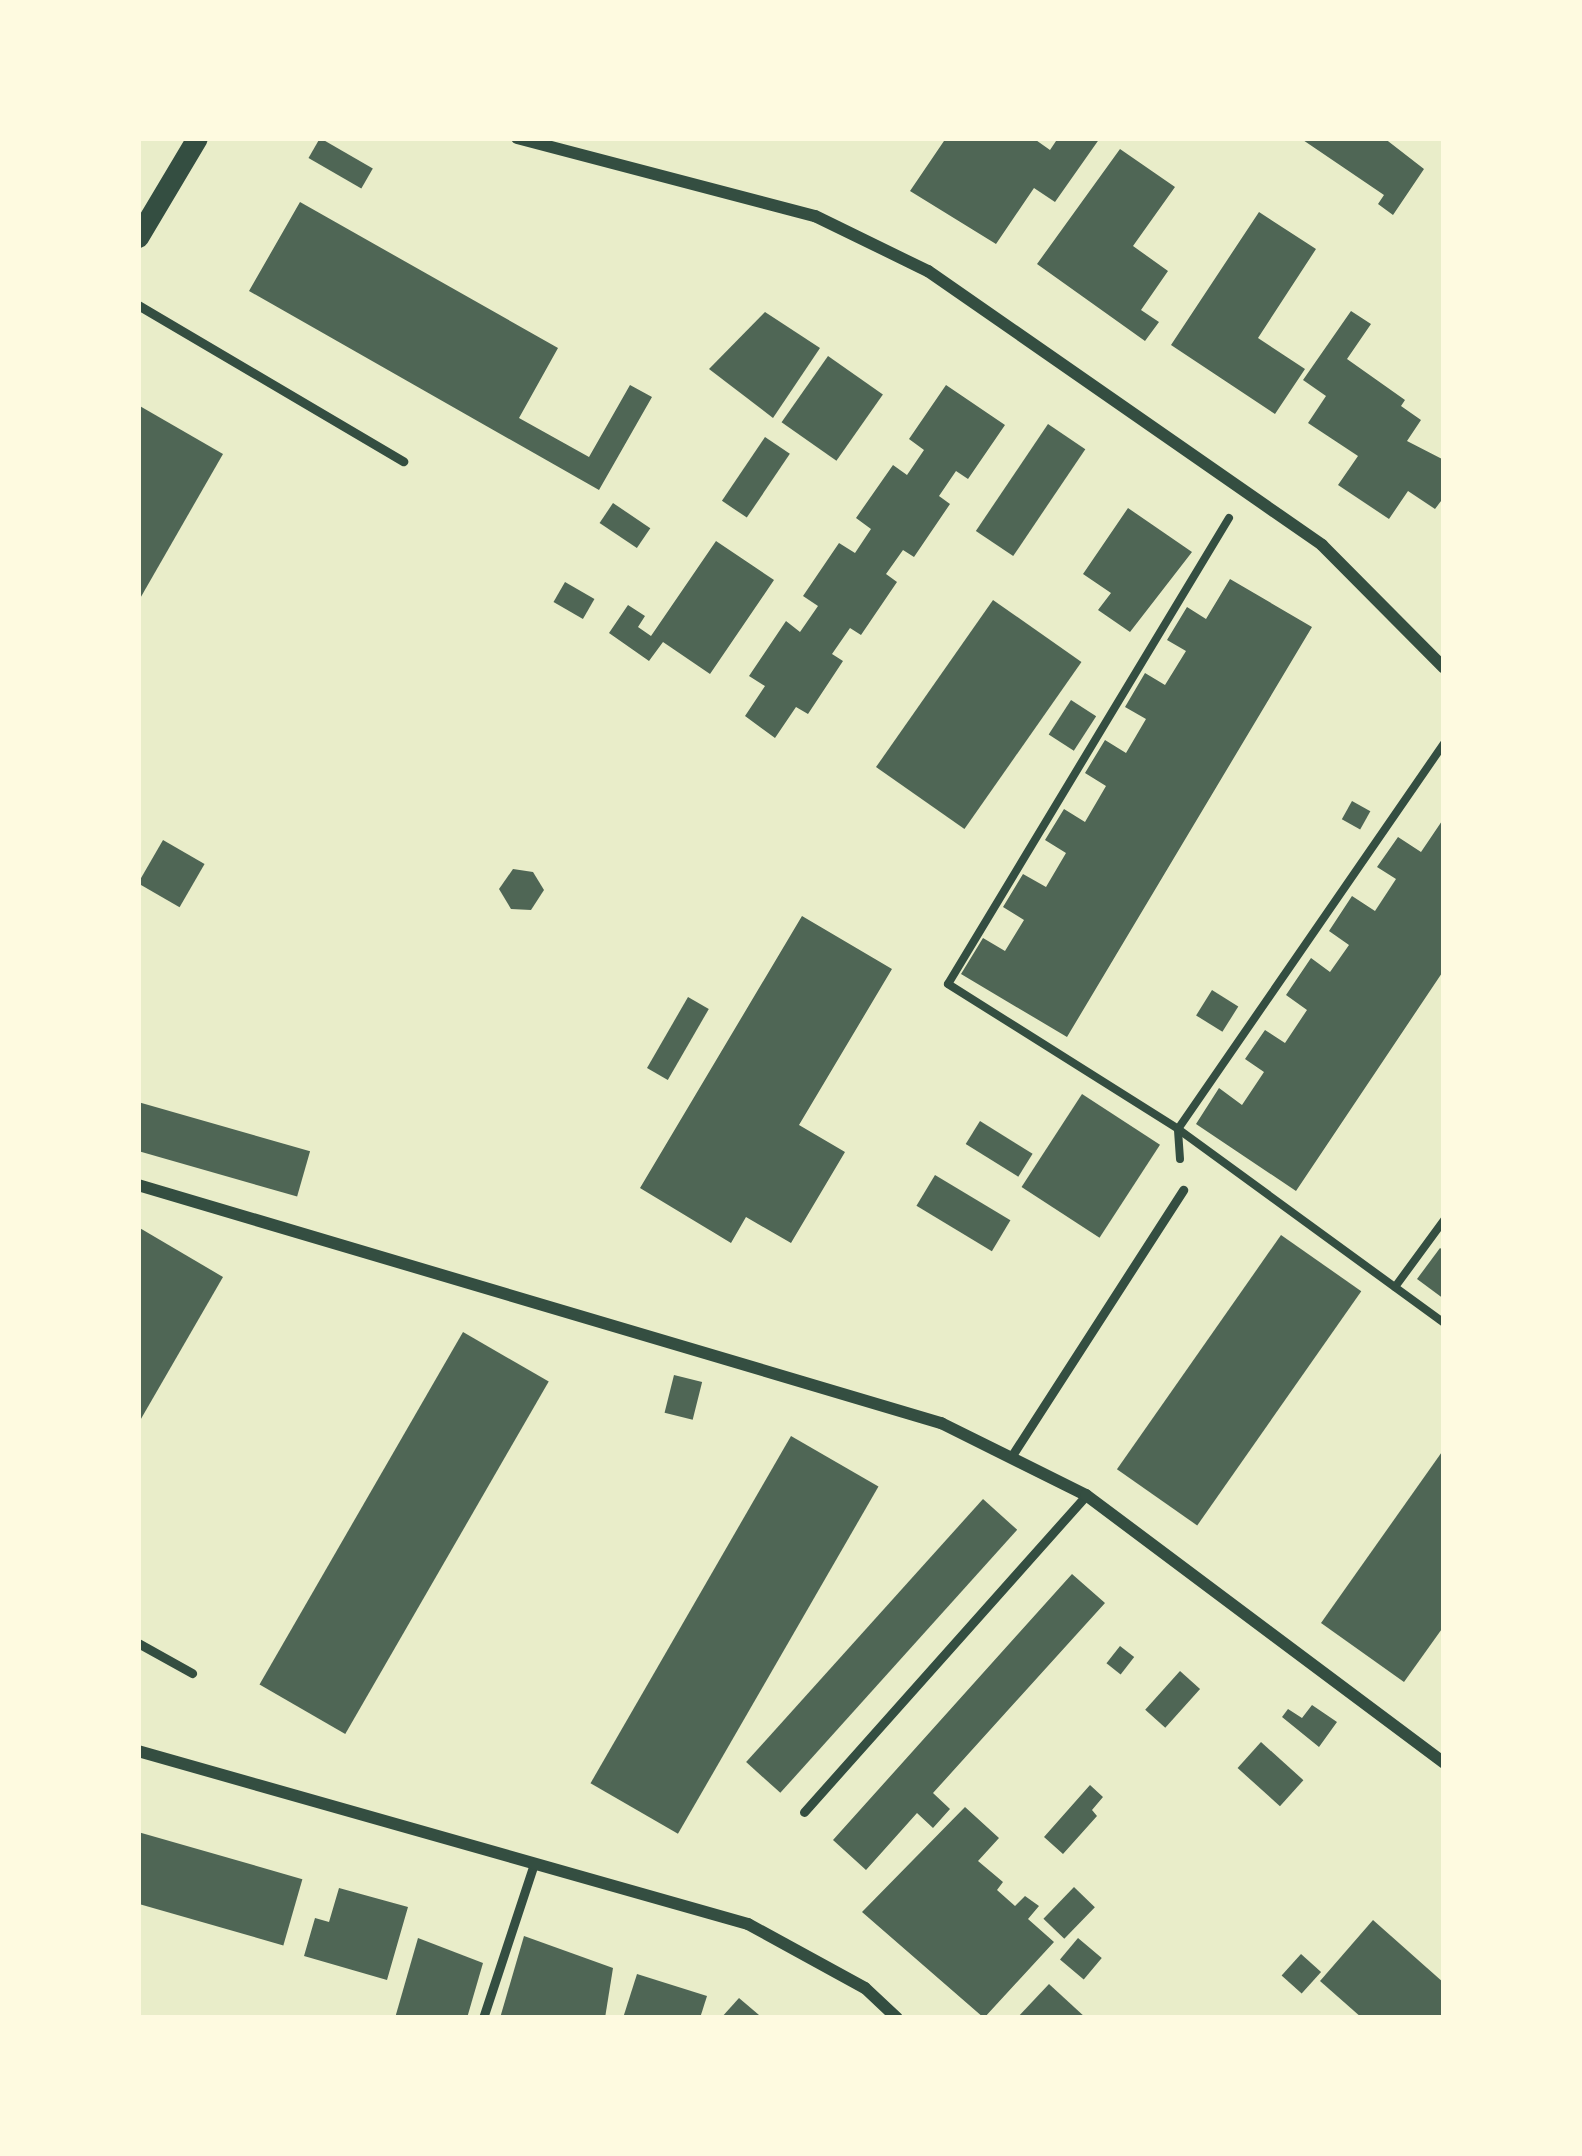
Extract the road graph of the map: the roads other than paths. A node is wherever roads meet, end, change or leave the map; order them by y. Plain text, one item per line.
1 (197, 138) edge
2 (517, 138) edge
3 (138, 237) edge
4 (138, 305) edge
5 (403, 461) dead end
6 (1444, 668) edge
7 (138, 1185) edge
8 (1183, 1190) road end
9 (1012, 1457) junction
10 (1086, 1495) junction
11 (138, 1643) edge
12 (192, 1673) dead end
13 (138, 1750) edge
14 (1444, 1763) edge
15 (804, 1812) dead end
16 (534, 1864) junction
17 (483, 2018) edge
18 (897, 2018) edge

1 - 3 street
2 - 6 street
4 - 5 lane
7 - 9 street
8 - 9 lane
9 - 10 street
10 - 14 street
10 - 15 lane
11 - 12 lane
13 - 16 street
16 - 17 lane
16 - 18 street

